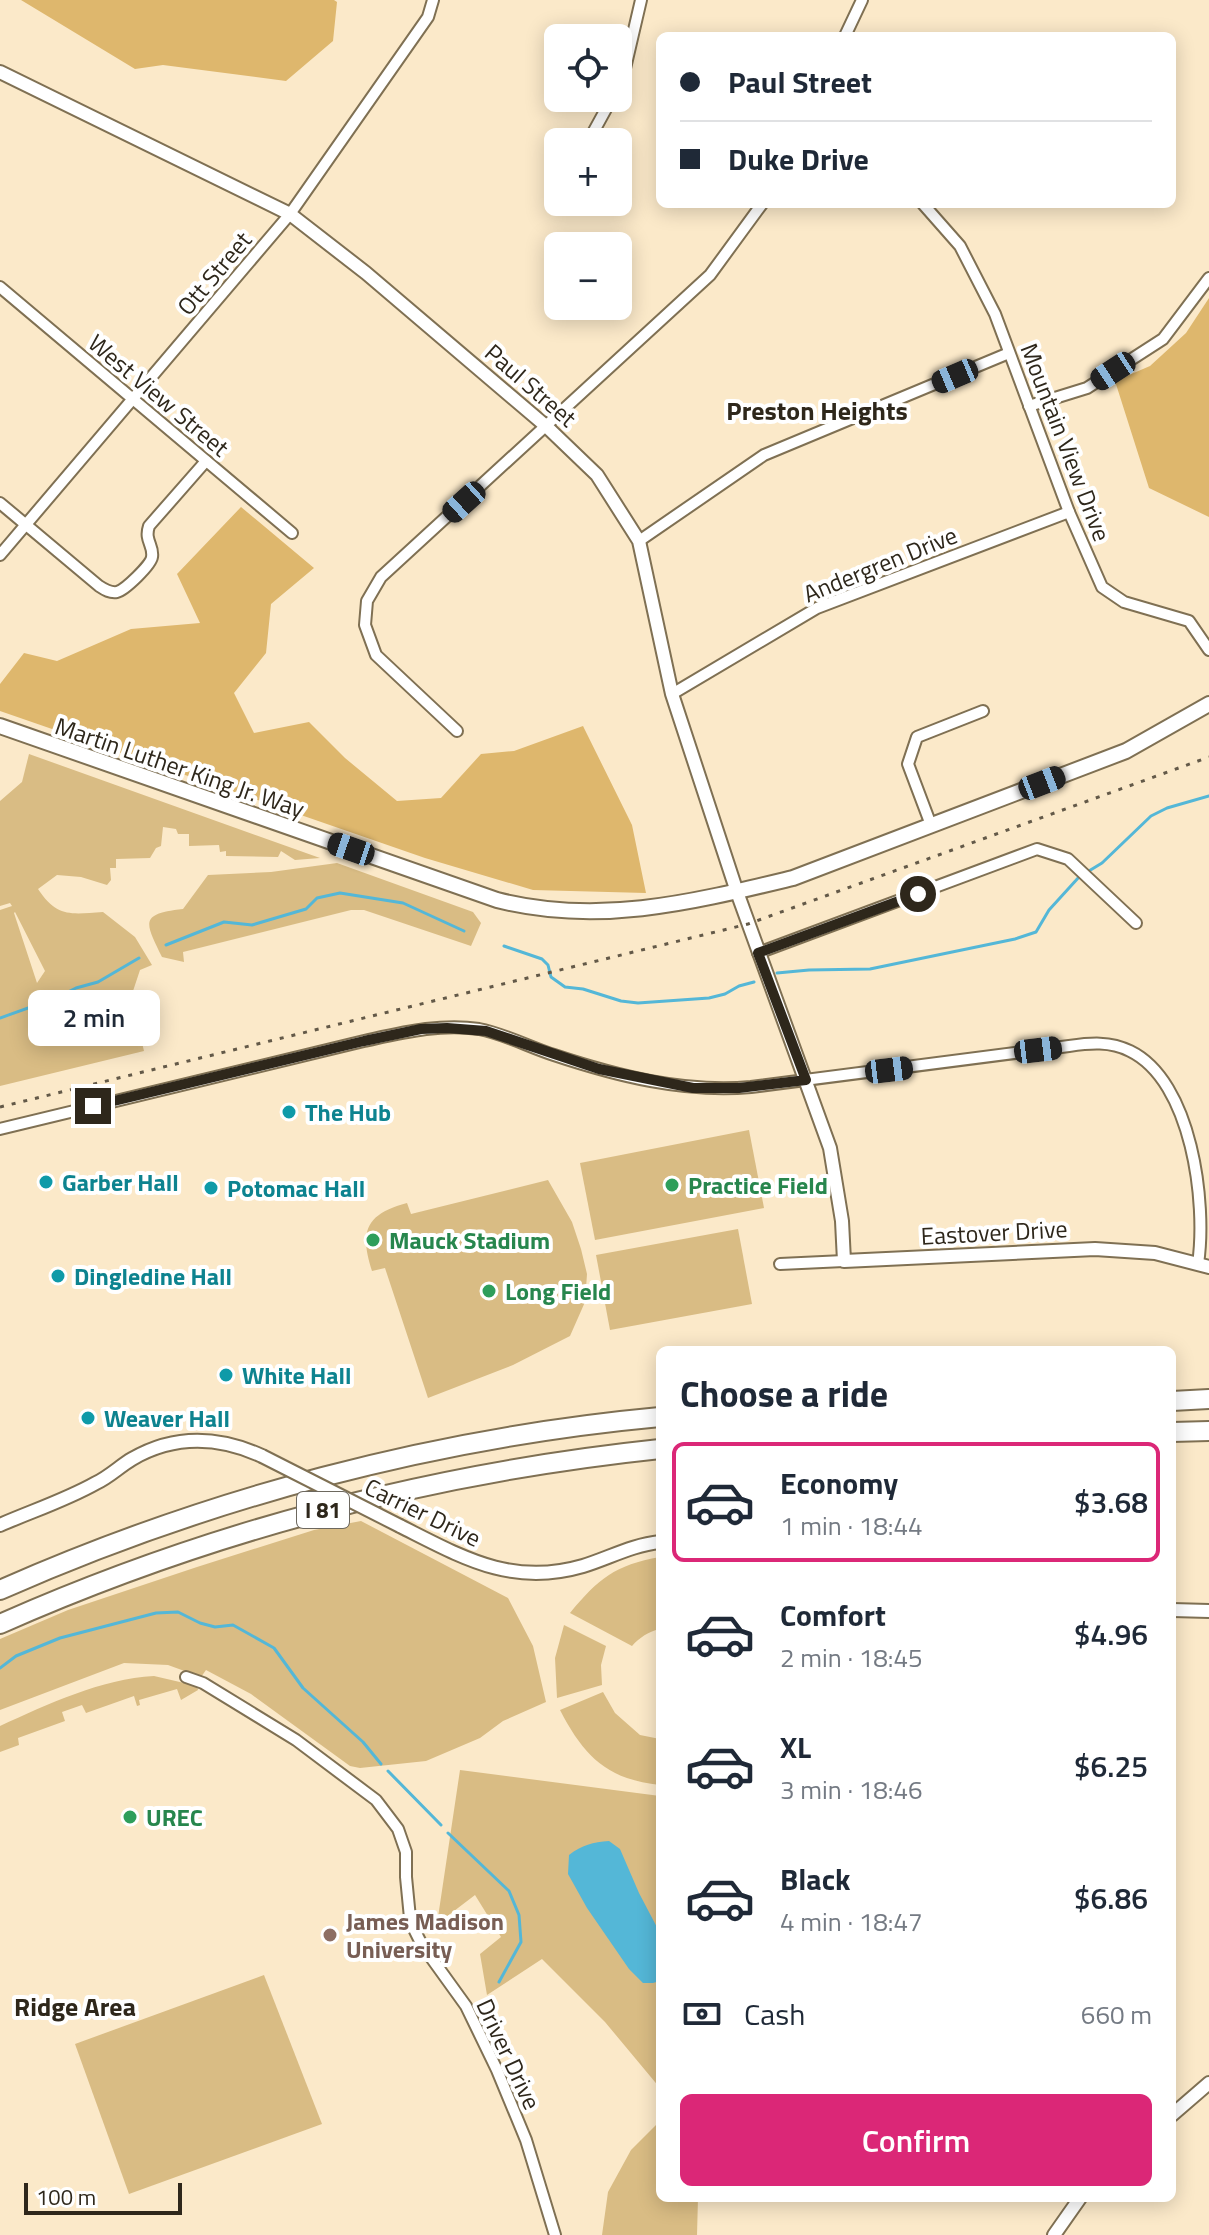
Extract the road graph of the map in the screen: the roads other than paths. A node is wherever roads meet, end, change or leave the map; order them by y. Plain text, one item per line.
1 (433, 0) edge
2 (641, 0) edge
3 (862, 0) edge
4 (847, 32) edge
5 (632, 38) edge
6 (0, 72) edge
7 (759, 208) edge
8 (927, 208) edge
9 (290, 214) junction
10 (1209, 278) edge
11 (0, 287) edge
12 (1009, 353) junction
13 (133, 399) junction
14 (1029, 406) junction
15 (547, 427) junction
16 (206, 461) junction
17 (0, 503) edge
18 (1069, 512) junction
19 (26, 526) junction
20 (292, 533) dead end
21 (639, 541) junction
22 (0, 555) edge
23 (1209, 650) edge
24 (672, 694) junction
25 (1209, 704) edge
26 (983, 711) dead end
27 (0, 726) edge
28 (457, 731) dead end
29 (931, 825) junction
30 (737, 892) junction
31 (1136, 923) dead end
32 (758, 953) junction
33 (806, 1080) junction
34 (0, 1129) edge
35 (844, 1261) junction
36 (780, 1264) dead end
37 (1203, 1265) edge
38 (1209, 1399) edge
39 (1176, 1401) edge
40 (656, 1418) edge
41 (1209, 1431) edge
42 (1176, 1432) edge
43 (656, 1449) edge
44 (0, 1525) edge
45 (656, 1543) edge
46 (0, 1590) edge
47 (1176, 1610) edge
48 (1209, 1611) edge
49 (0, 1624) edge
50 (186, 1677) dead end
51 (1209, 2083) edge
52 (1176, 2112) edge
53 (1077, 2202) edge
54 (555, 2235) edge
55 (1054, 2235) edge

1 - 9 street, Ott Street
2 - 5 street
3 - 4 street
6 - 9 street, Paul Street
7 - 15 street
8 - 12 street, Mountain View Drive
9 - 13 street, Ott Street
9 - 15 street, Paul Street
10 - 14 street
11 - 13 street, West View Street
12 - 14 street, Mountain View Drive
12 - 21 street
13 - 16 street, West View Street
13 - 19 street, Ott Street
14 - 18 street, Mountain View Drive
15 - 21 street, Paul Street
15 - 28 street
16 - 19 street
16 - 20 street, West View Street
17 - 19 street
18 - 23 street, Mountain View Drive
18 - 24 street, Andergren Drive
19 - 22 street, Ott Street
21 - 24 street, Paul Street
24 - 30 street, Paul Street
25 - 29 main road, Martin Luther King Jr. Way
26 - 29 street
27 - 30 main road, Martin Luther King Jr. Way
29 - 30 main road, Martin Luther King Jr. Way
30 - 32 street, Paul Street
31 - 32 street
32 - 33 street, Paul Street
33 - 34 street
33 - 35 street, Paul Street
33 - 37 street
35 - 36 street, Eastover Drive
35 - 37 street, Eastover Drive
38 - 39 highway
40 - 46 highway, I 81
41 - 42 highway
43 - 49 highway, I 81
44 - 45 street, Carrier Drive, bridge
47 - 48 street
50 - 54 street, Driver Drive
51 - 52 street
53 - 55 street

